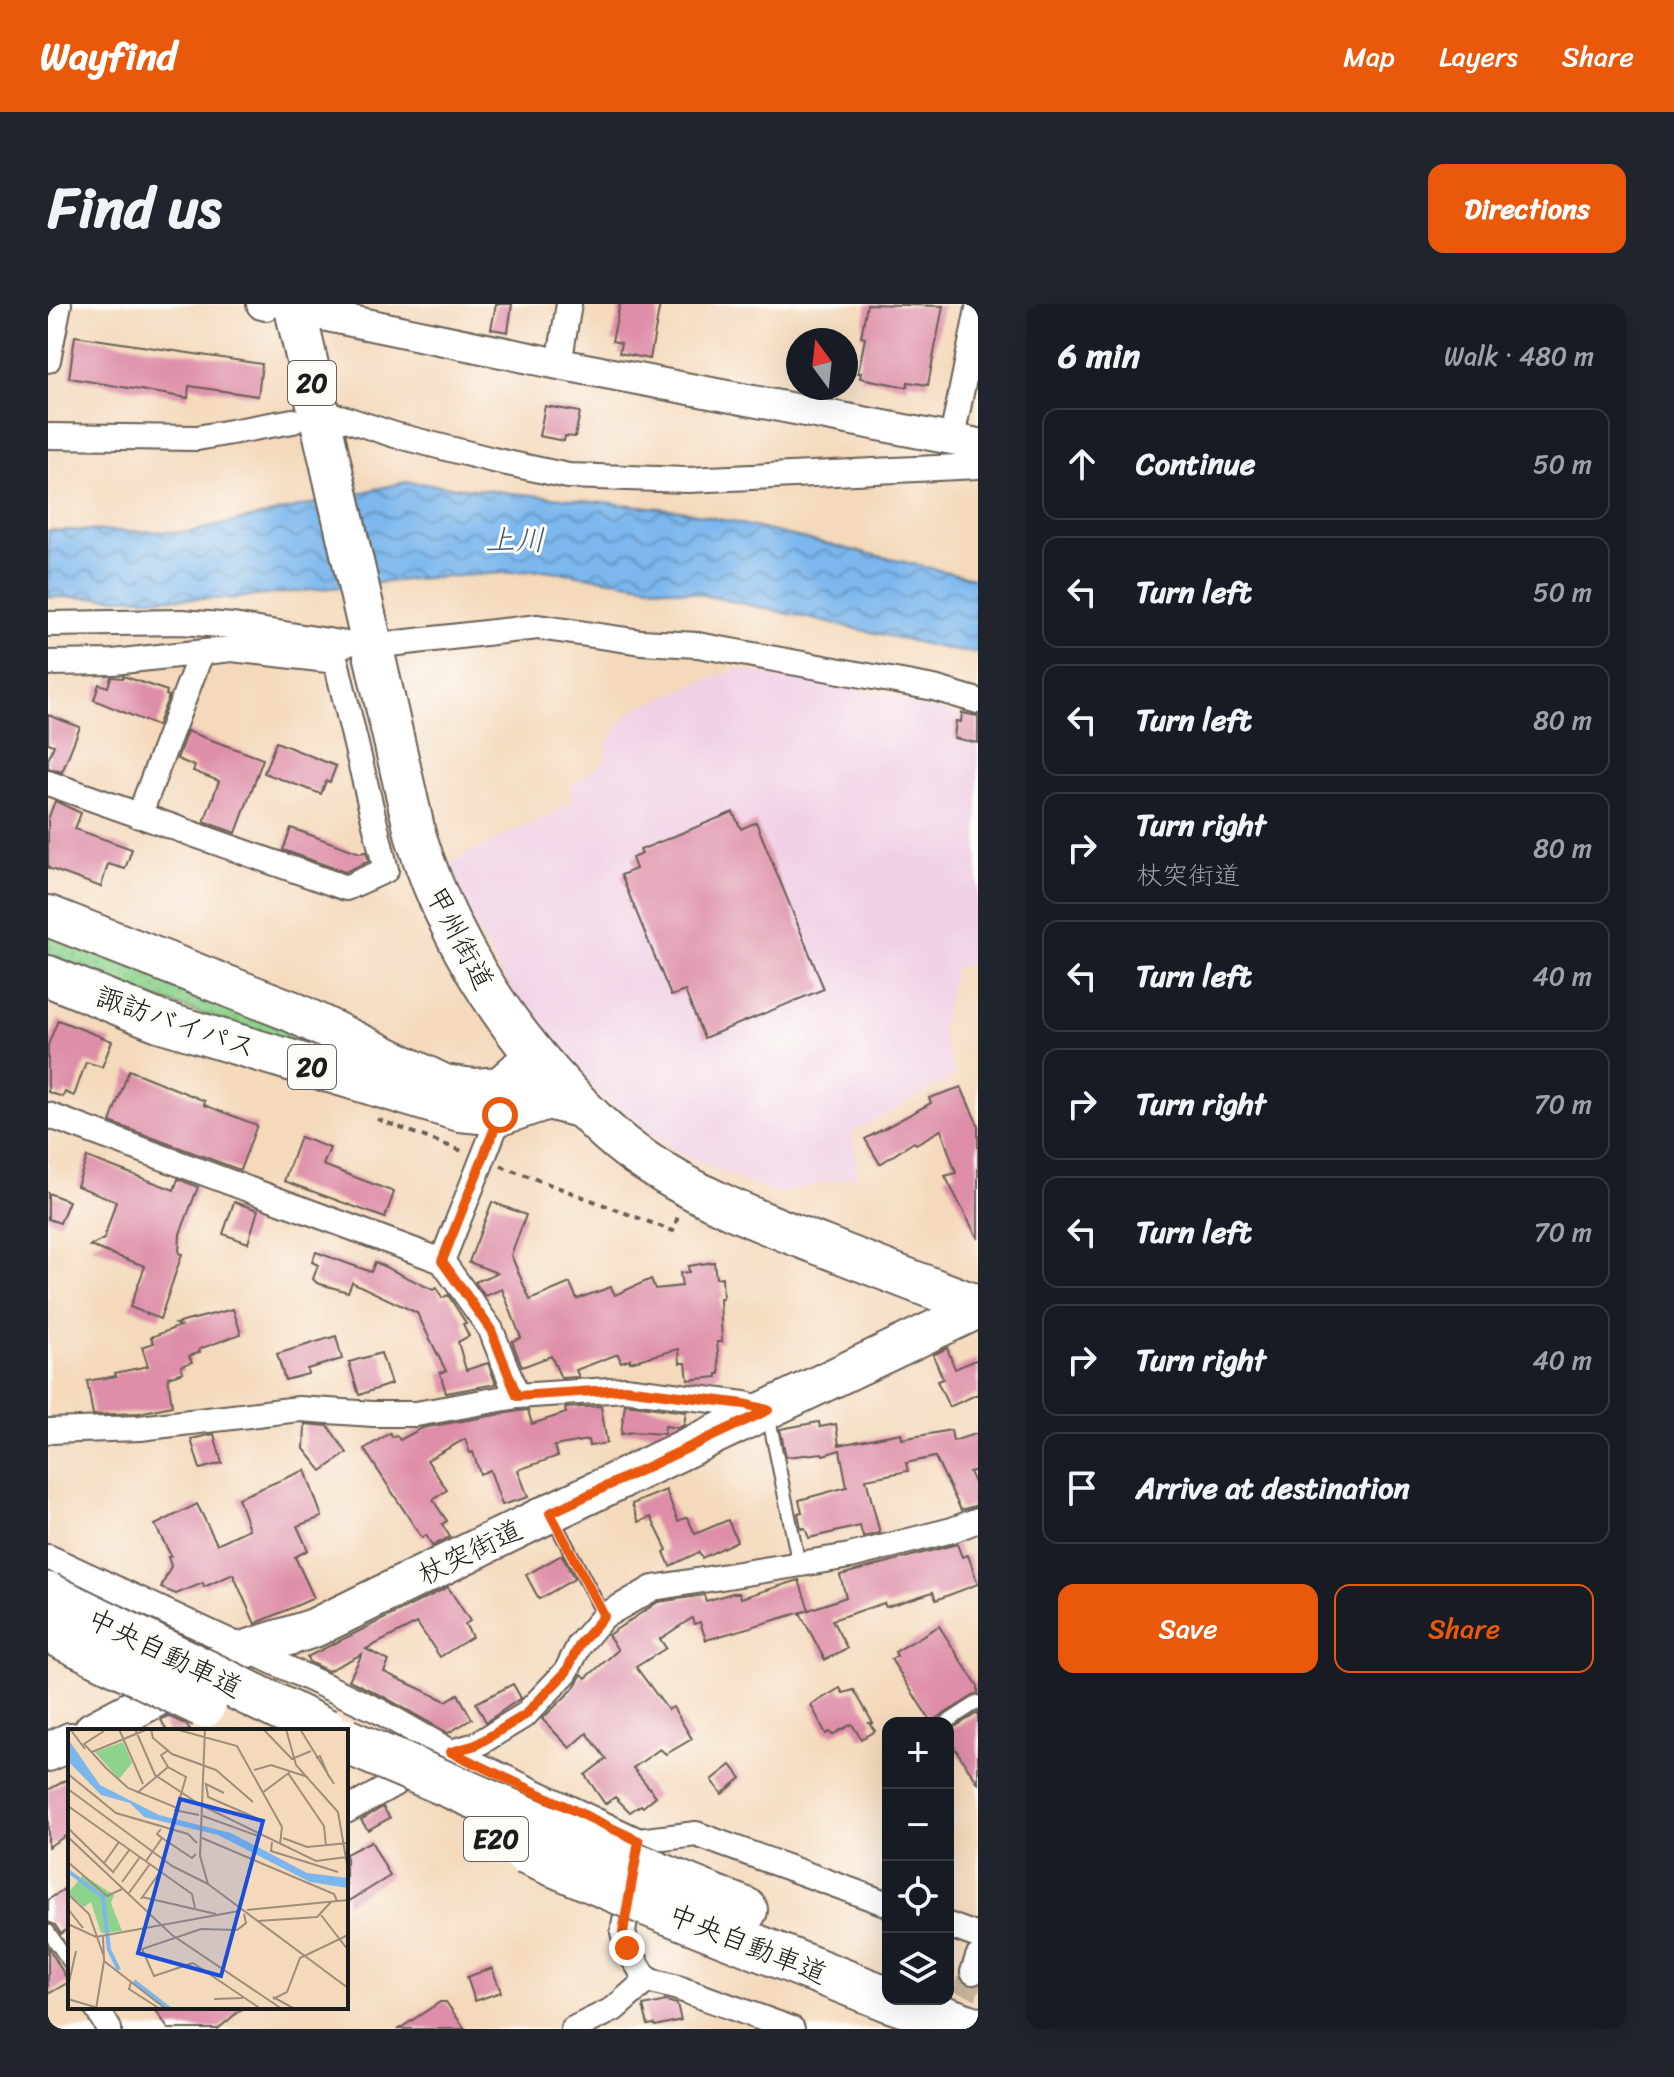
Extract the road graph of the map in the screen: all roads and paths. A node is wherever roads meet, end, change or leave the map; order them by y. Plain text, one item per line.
1 (59, 304) edge
2 (569, 304) edge
3 (303, 309) edge
4 (978, 309) edge
5 (48, 360) edge
6 (559, 364) junction
7 (340, 417) dead end
8 (293, 421) dead end
9 (48, 436) edge
10 (965, 441) edge
11 (978, 466) edge
12 (48, 624) edge
13 (369, 641) junction
14 (201, 653) junction
15 (48, 663) edge
16 (978, 701) edge
17 (48, 783) edge
18 (139, 816) junction
19 (48, 916) edge
20 (48, 976) edge
21 (534, 1057) junction
22 (582, 1108) junction
23 (500, 1115) junction
24 (49, 1118) edge
25 (495, 1164) dead end
26 (683, 1203) dead end
27 (442, 1261) junction
28 (978, 1308) edge
29 (517, 1396) junction
30 (768, 1410) junction
31 (48, 1431) edge
32 (550, 1513) junction
33 (978, 1520) edge
34 (48, 1557) edge
35 (799, 1565) junction
36 (48, 1595) edge
37 (604, 1616) junction
38 (48, 1630) edge
39 (245, 1650) junction
40 (978, 1702) edge
41 (954, 1717) edge
42 (97, 1729) edge
43 (256, 1729) edge
44 (322, 1729) edge
45 (348, 1742) edge
46 (68, 1743) edge
47 (48, 1752) edge
48 (451, 1752) junction
49 (348, 1772) edge
50 (348, 1810) edge
51 (649, 1873) junction
52 (882, 1902) edge
53 (954, 1927) edge
54 (48, 1931) edge
55 (978, 1936) edge
56 (68, 1960) edge
57 (882, 1966) edge
58 (647, 1980) junction
59 (882, 1996) edge
60 (905, 2005) edge
61 (97, 2009) edge
62 (109, 2029) edge
63 (573, 2029) edge
64 (792, 2029) edge
65 (975, 2029) edge

1 - 5 street
2 - 6 street
3 - 6 street
3 - 13 highway, 甲州街道 / 20
4 - 10 street
6 - 10 street
7 - 11 street
8 - 9 street
12 - 13 street
13 - 16 street
13 - 21 highway, 甲州街道 / 20
14 - 15 street
14 - 18 street
14 - 18 street
17 - 18 street
19 - 21 highway, 諏訪バイパス / 20
20 - 23 highway, 諏訪バイパス / 20
21 - 22 highway, 甲州街道 / 20
22 - 23 highway, 諏訪バイパス / 20
22 - 28 highway, 甲州街道 / 20
23 - 27 street
24 - 27 street
25 - 26 path
27 - 29 street
28 - 30 main road, 杖突街道
29 - 30 street
29 - 31 street
30 - 32 main road, 杖突街道
30 - 35 lane
32 - 37 lane
32 - 39 main road, 杖突街道
33 - 35 street
34 - 39 street
35 - 37 street
36 - 44 highway, 中央自動車道, bridge
37 - 48 street
38 - 43 highway, 中央自動車道, bridge
39 - 42 main road, 杖突街道
39 - 48 street
40 - 41 lane
45 - 51 highway, 中央自動車道 / E20, bridge
46 - 47 main road
48 - 50 street
48 - 51 street
49 - 51 highway, 中央自動車道 / E20, bridge
51 - 52 street
51 - 57 highway, 中央自動車道 / E20
51 - 58 street
51 - 59 highway, 中央自動車道 / E20
53 - 55 street
54 - 56 lane
58 - 63 street
58 - 64 street
60 - 65 highway, 中央自動車道 / E20
61 - 62 street

